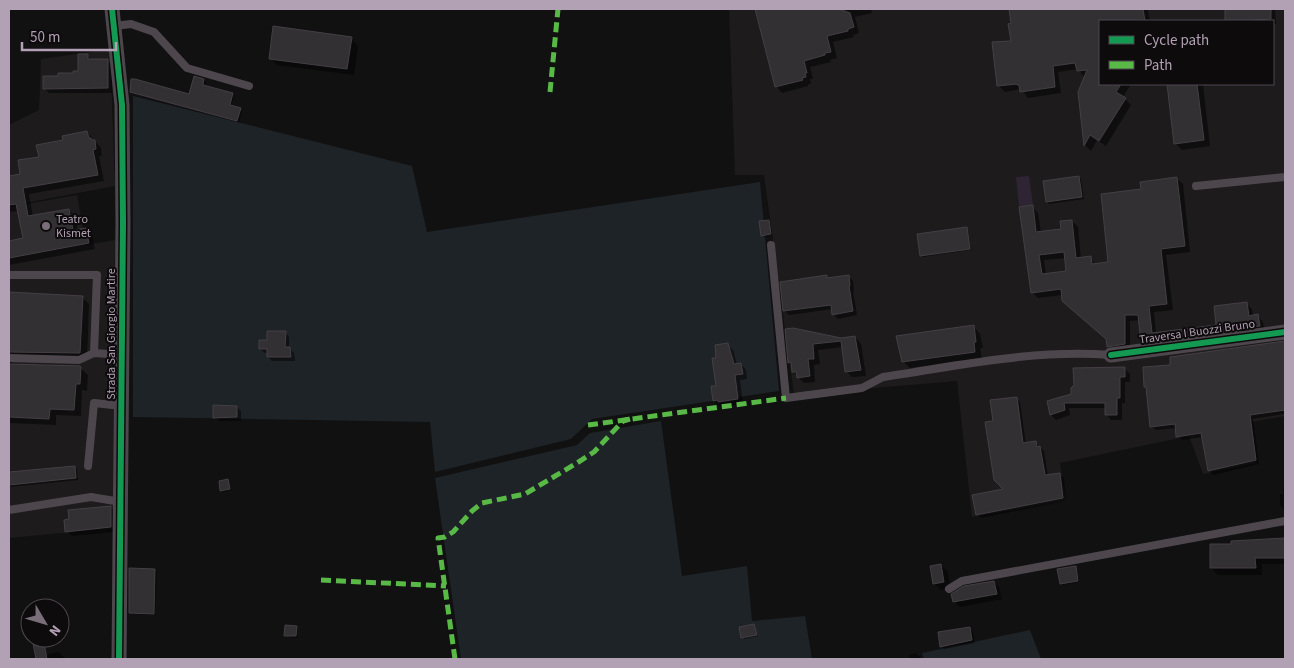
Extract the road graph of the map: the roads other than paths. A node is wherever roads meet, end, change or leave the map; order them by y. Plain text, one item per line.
1 (112, 9) edge
2 (114, 26) junction
3 (249, 86) dead end
4 (1285, 177) edge
5 (1196, 186) dead end
6 (771, 245) dead end
7 (9, 276) edge
8 (1285, 332) edge
9 (94, 353) junction
10 (122, 355) junction
11 (1111, 355) joint
12 (9, 358) edge
13 (122, 406) junction
14 (88, 466) dead end
15 (121, 502) junction
16 (9, 510) edge
17 (1285, 522) edge
18 (949, 589) dead end
19 (119, 659) edge

1 - 2 street, Strada San Giorgio Martire
2 - 3 lane
2 - 10 street, Strada San Giorgio Martire
4 - 5 lane
6 - 11 lane
7 - 9 lane
8 - 11 street, Traversa I Buozzi Bruno
9 - 10 lane
9 - 12 lane
10 - 13 street, Strada San Giorgio Martire
13 - 14 lane
13 - 15 street, Strada San Giorgio Martire
15 - 16 lane
15 - 19 street, Strada San Giorgio Martire
17 - 18 lane

